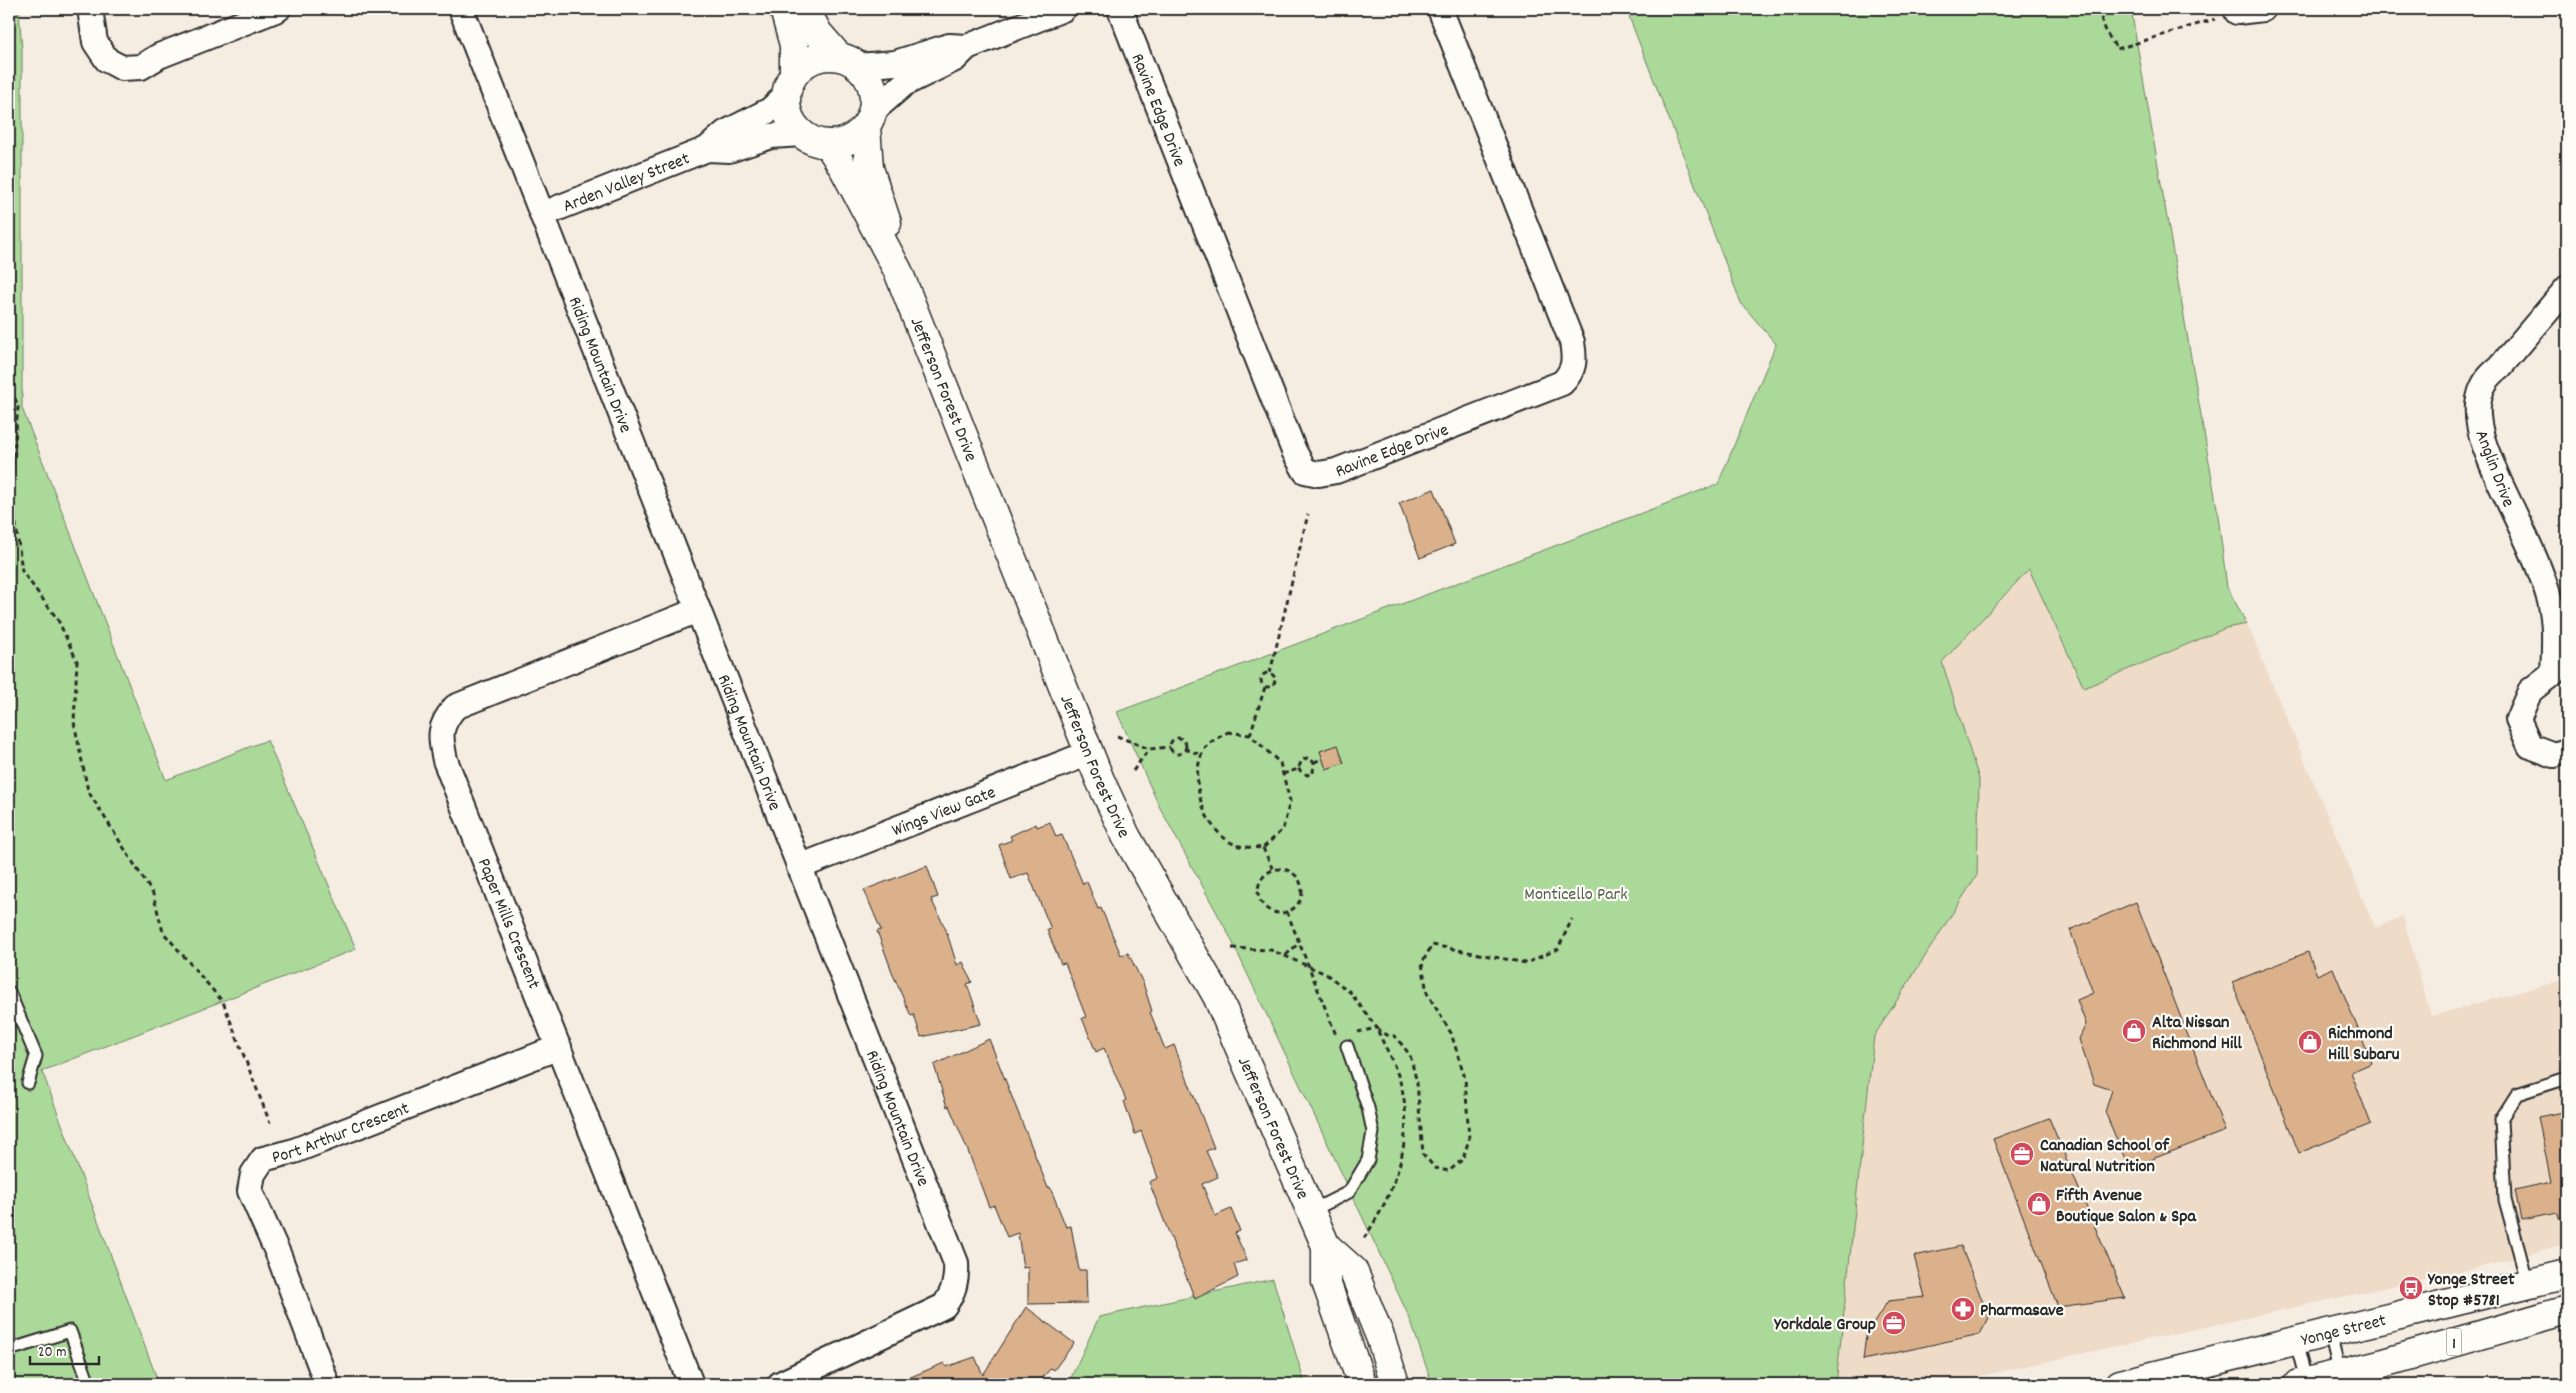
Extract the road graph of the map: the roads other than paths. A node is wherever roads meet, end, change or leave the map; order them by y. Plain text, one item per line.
1 (90, 9) edge
2 (278, 9) edge
3 (461, 9) edge
4 (784, 9) edge
5 (805, 9) edge
6 (1063, 9) edge
7 (1120, 9) edge
8 (1440, 9) edge
9 (2263, 9) edge
10 (2237, 12) road end
11 (967, 47) junction
12 (848, 61) junction
13 (790, 84) junction
14 (869, 118) junction
15 (802, 134) junction
16 (828, 144) junction
17 (707, 150) junction
18 (543, 214) junction
19 (898, 271) junction
20 (2567, 288) edge
21 (698, 610) junction
22 (2560, 677) edge
23 (2567, 751) edge
24 (1089, 753) junction
25 (799, 867) junction
26 (9, 992) edge
27 (1346, 1041) road end
28 (559, 1047) junction
29 (2567, 1078) edge
30 (28, 1083) dead end
31 (1311, 1211) junction
32 (1326, 1246) junction
33 (2567, 1274) edge
34 (2528, 1284) junction
35 (2567, 1310) edge
36 (2330, 1334) junction
37 (2296, 1342) junction
38 (9, 1350) edge
39 (2341, 1379) edge
40 (89, 1384) edge
41 (327, 1384) edge
42 (691, 1384) edge
43 (780, 1384) edge
44 (1362, 1384) edge
45 (1395, 1384) edge
46 (2120, 1384) edge
47 (2304, 1384) edge

1 - 2 street
3 - 18 street, Riding Mountain Drive
4 - 13 street
5 - 12 street
6 - 11 street
7 - 8 street, Ravine Edge Drive
9 - 10 street
11 - 12 street
11 - 14 street
12 - 13 street
12 - 14 street
13 - 15 street
13 - 17 street, Arden Valley Street
14 - 16 street
14 - 19 street, Jefferson Forest Drive
15 - 16 street
15 - 17 street, Arden Valley Street
16 - 19 street, Jefferson Forest Drive
17 - 18 street, Arden Valley Street
18 - 21 street, Riding Mountain Drive
19 - 24 street, Jefferson Forest Drive
20 - 22 street, Anglin Drive
21 - 25 street, Riding Mountain Drive
21 - 28 street, Paper Mills Crescent
22 - 23 street, Anglin Drive
24 - 25 street, Wings View Gate
24 - 31 street, Jefferson Forest Drive
25 - 43 street, Riding Mountain Drive
26 - 30 lane
27 - 31 lane
28 - 41 street, Port Arthur Crescent
28 - 42 street, Paper Mills Crescent
29 - 34 lane
31 - 32 street, Jefferson Forest Drive
32 - 44 street, Jefferson Forest Drive
32 - 45 street, Jefferson Forest Drive
33 - 34 street, Yonge Street / 1
34 - 36 street, Yonge Street / 1
35 - 39 street, 1
36 - 37 street, Yonge Street
36 - 39 lane
37 - 46 street, Yonge Street
37 - 47 lane
38 - 40 lane
39 - 47 street, 1

